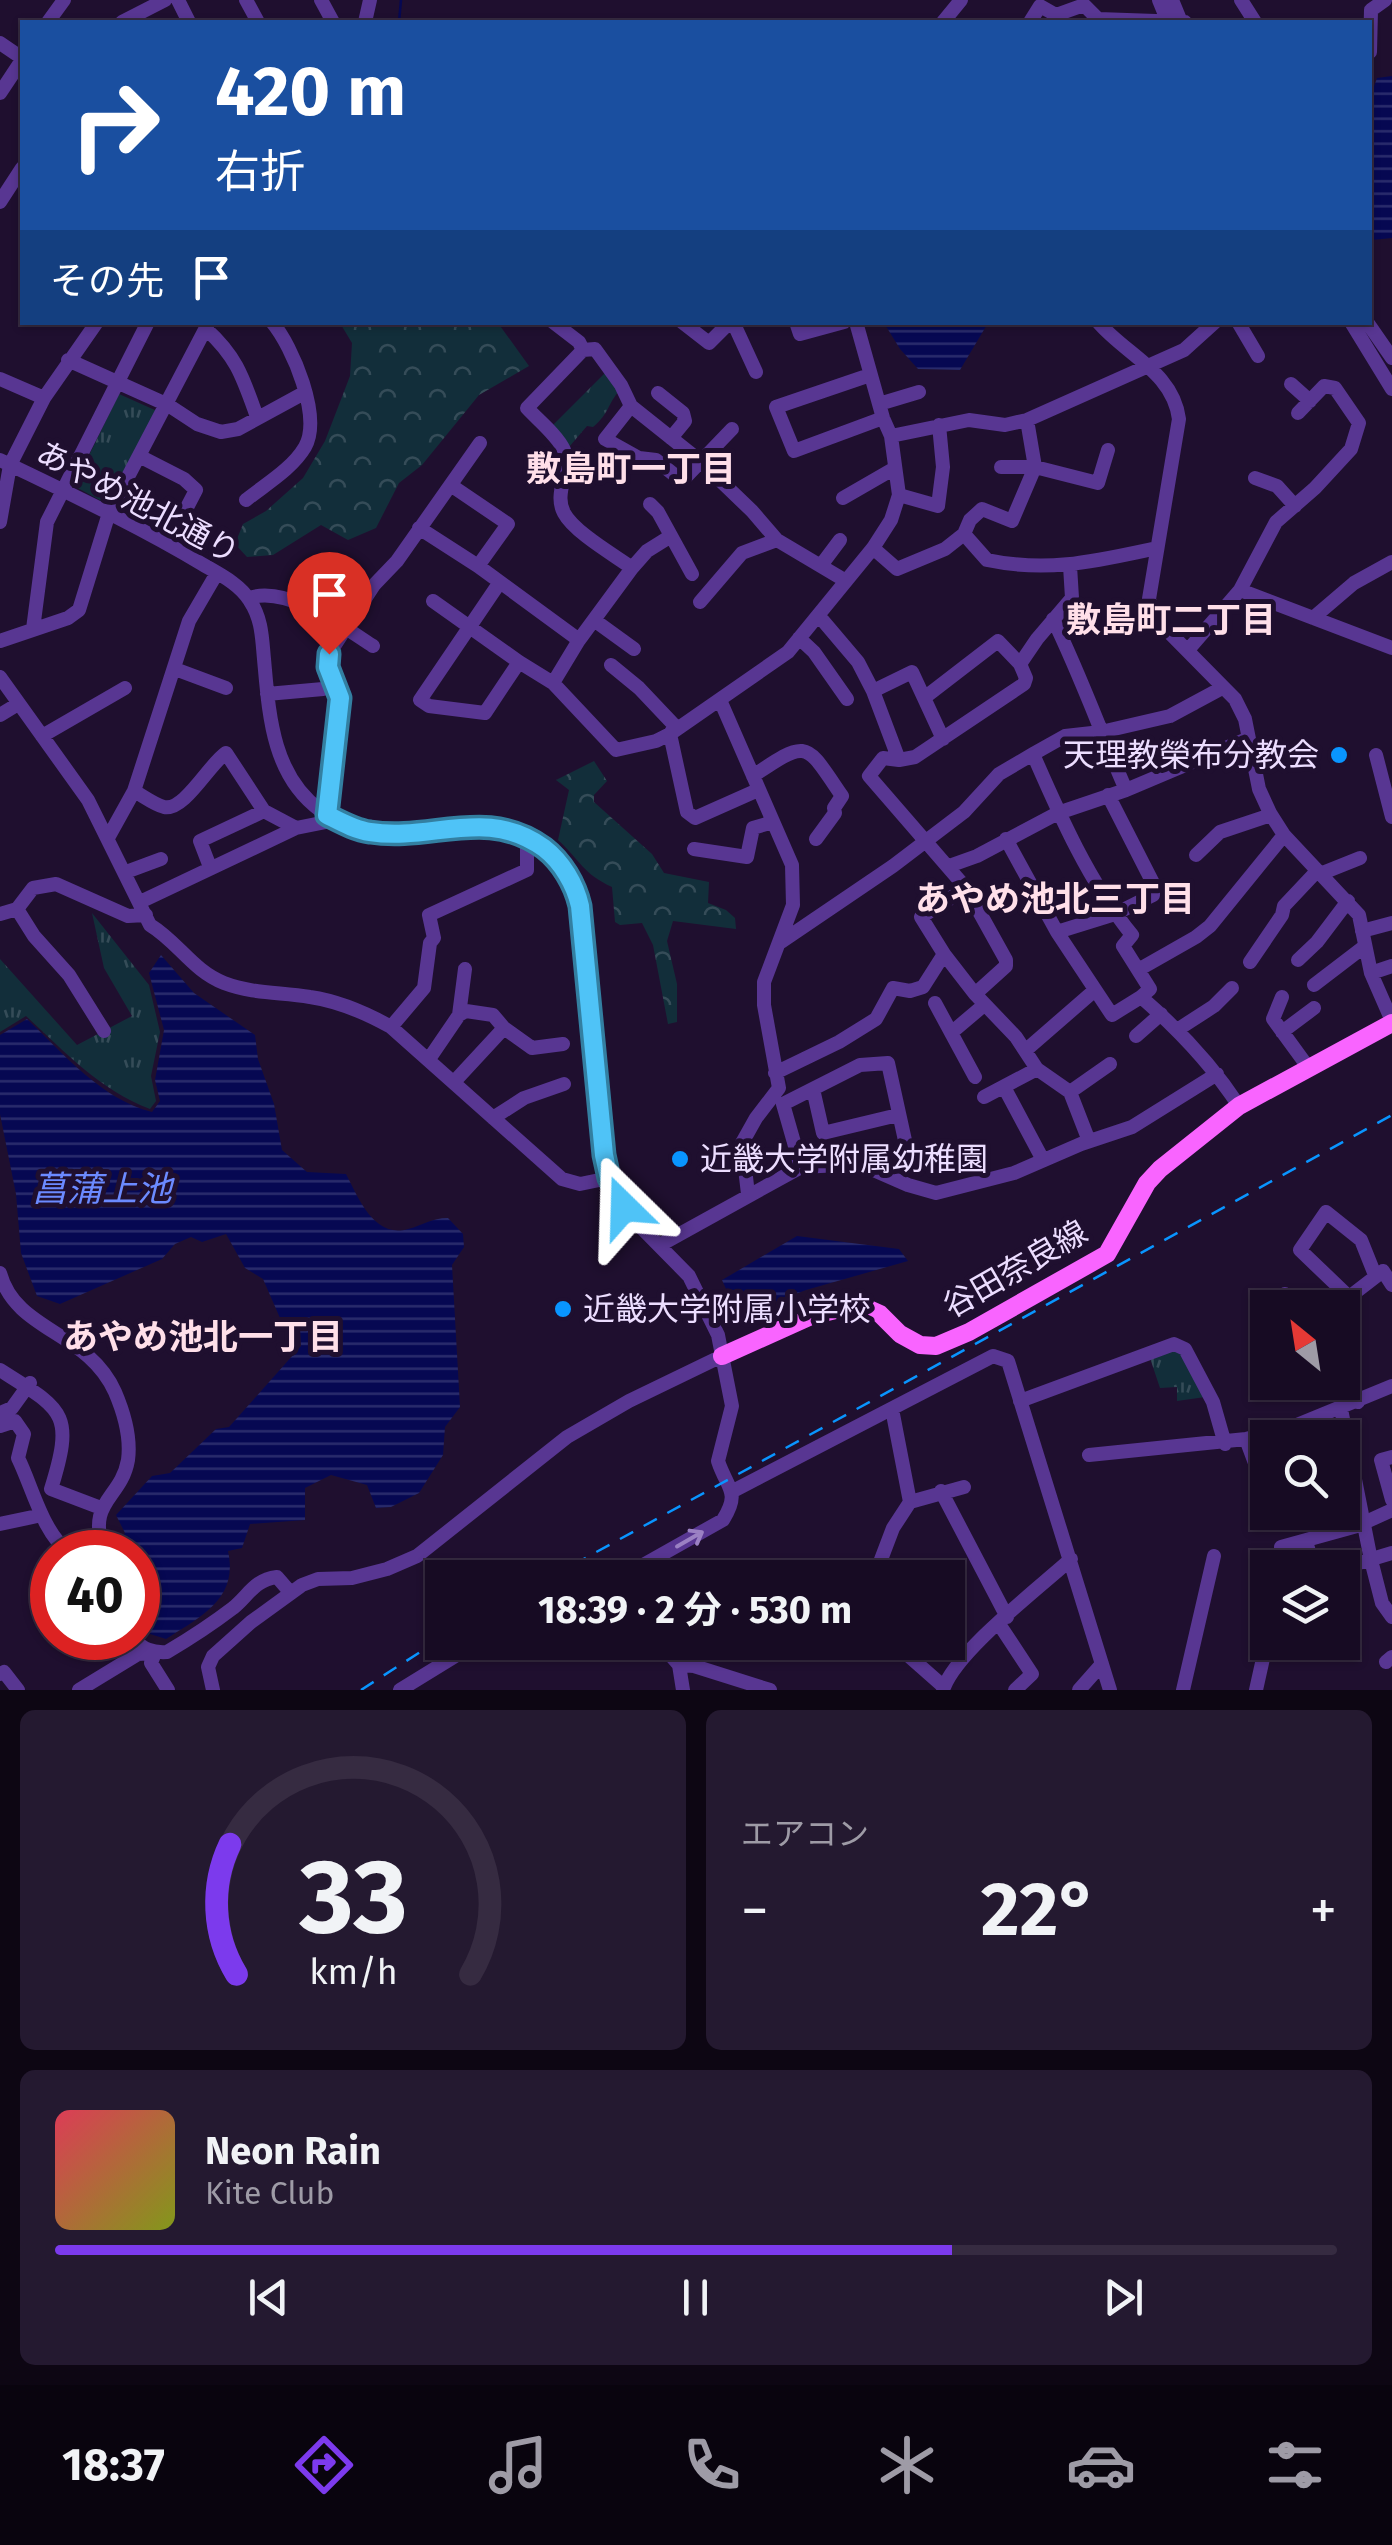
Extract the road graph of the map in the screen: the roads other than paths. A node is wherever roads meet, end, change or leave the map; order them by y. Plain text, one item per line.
1 (165, 0) edge
2 (960, 0) edge
3 (1075, 16) edge
4 (126, 20) edge
5 (945, 20) edge
6 (1031, 20) edge
7 (1121, 20) edge
8 (20, 62) edge
9 (0, 92) edge
10 (20, 171) edge
11 (0, 200) edge
12 (95, 325) edge
13 (146, 325) edge
14 (274, 325) edge
15 (557, 325) edge
16 (686, 325) edge
17 (728, 325) edge
18 (731, 325) edge
19 (797, 325) edge
20 (833, 325) edge
21 (857, 325) edge
22 (1102, 325) edge
23 (1212, 325) edge
24 (1240, 325) edge
25 (1353, 325) edge
26 (1370, 325) edge
27 (208, 326) edge
28 (582, 350) junction
29 (1258, 356) dead end
30 (1392, 358) edge
31 (68, 360) junction
32 (1147, 365) junction
33 (756, 372) dead end
34 (870, 375) junction
35 (0, 379) edge
36 (117, 382) junction
37 (1290, 384) dead end
38 (1392, 390) edge
39 (919, 392) dead end
40 (304, 393) junction
41 (658, 393) dead end
42 (44, 398) junction
43 (1310, 401) junction
44 (168, 405) junction
45 (631, 406) junction
46 (881, 411) junction
47 (1298, 413) dead end
48 (258, 417) junction
49 (1027, 420) junction
50 (940, 425) junction
51 (732, 429) dead end
52 (891, 436) junction
53 (671, 438) junction
54 (480, 444) dead end
55 (1108, 450) dead end
56 (141, 457) junction
57 (700, 461) junction
58 (5, 462) edge
59 (1001, 467) dead end
60 (1035, 467) junction
61 (895, 468) junction
62 (1255, 478) dead end
63 (452, 486) junction
64 (2, 491) edge
65 (64, 491) junction
66 (899, 495) junction
67 (842, 498) dead end
68 (246, 500) dead end
69 (650, 504) dead end
70 (1295, 506) junction
71 (109, 513) junction
72 (0, 522) edge
73 (419, 528) junction
74 (964, 534) junction
75 (671, 536) junction
76 (777, 540) junction
77 (840, 540) dead end
78 (168, 544) junction
79 (873, 548) junction
80 (1157, 548) junction
81 (1392, 562) edge
82 (822, 564) junction
83 (478, 566) junction
84 (1070, 566) junction
85 (632, 568) junction
86 (216, 573) junction
87 (692, 574) dead end
88 (846, 581) junction
89 (500, 582) junction
90 (1240, 590) junction
91 (249, 598) junction
92 (433, 601) dead end
93 (700, 602) dead end
94 (818, 616) junction
95 (1313, 618) junction
96 (1053, 619) junction
97 (594, 620) junction
98 (468, 627) junction
99 (344, 628) junction
100 (33, 629) junction
101 (799, 638) junction
102 (579, 640) junction
103 (0, 642) edge
104 (373, 646) dead end
105 (1392, 648) edge
106 (634, 650) dead end
107 (1188, 650) junction
108 (519, 662) junction
109 (1020, 664) junction
110 (611, 666) dead end
111 (175, 669) junction
112 (0, 677) edge
113 (552, 683) junction
114 (335, 684) junction
115 (125, 688) dead end
116 (226, 688) dead end
117 (1222, 688) junction
118 (873, 691) junction
119 (267, 694) junction
120 (924, 698) junction
121 (847, 699) dead end
122 (720, 700) junction
123 (18, 704) junction
124 (0, 716) edge
125 (1101, 732) junction
126 (670, 734) junction
127 (42, 736) junction
128 (943, 739) junction
129 (1247, 740) junction
130 (1033, 754) junction
131 (1376, 755) dead end
132 (899, 760) junction
133 (756, 783) junction
134 (1126, 790) junction
135 (134, 791) junction
136 (1108, 795) junction
137 (264, 811) junction
138 (1391, 811) edge
139 (1058, 812) junction
140 (327, 815) junction
141 (1272, 816) junction
142 (773, 822) junction
143 (296, 828) junction
144 (1284, 835) junction
145 (108, 836) junction
146 (527, 837) junction
147 (816, 839) dead end
148 (1006, 839) junction
149 (925, 840) junction
150 (694, 849) dead end
151 (1196, 855) dead end
152 (1360, 858) dead end
153 (161, 859) dead end
154 (950, 866) junction
155 (210, 867) junction
156 (126, 872) junction
157 (1318, 872) junction
158 (966, 888) junction
159 (1348, 901) junction
160 (142, 908) junction
161 (17, 910) junction
162 (0, 914) edge
163 (1115, 914) junction
164 (1392, 923) edge
165 (1056, 932) junction
166 (1363, 938) junction
167 (781, 942) junction
168 (944, 954) junction
169 (1298, 960) dead end
170 (1250, 962) dead end
171 (1392, 966) edge
172 (465, 969) dead end
173 (1138, 970) junction
174 (1371, 973) junction
175 (1314, 985) dead end
176 (1232, 988) dead end
177 (1095, 990) junction
178 (1141, 997) junction
179 (1282, 997) dead end
180 (979, 1000) junction
181 (935, 1004) dead end
182 (1314, 1008) dead end
183 (1161, 1014) junction
184 (459, 1015) junction
185 (1392, 1022) edge
186 (391, 1026) junction
187 (504, 1028) junction
188 (1176, 1030) junction
189 (104, 1031) dead end
190 (951, 1032) junction
191 (1282, 1032) junction
192 (1136, 1036) dead end
193 (563, 1044) dead end
194 (1026, 1050) junction
195 (429, 1059) junction
196 (1110, 1064) dead end
197 (1308, 1067) junction
198 (1038, 1069) junction
199 (775, 1073) junction
200 (1217, 1074) junction
201 (975, 1077) dead end
202 (454, 1082) junction
203 (564, 1084) dead end
204 (1004, 1087) junction
205 (814, 1090) junction
206 (1070, 1092) junction
207 (984, 1098) dead end
208 (1239, 1106) junction
209 (898, 1115) junction
210 (492, 1118) junction
211 (1085, 1142) junction
212 (906, 1146) dead end
213 (1043, 1160) junction
214 (1087, 1162) dead end
215 (800, 1167) junction
216 (609, 1178) junction
217 (748, 1194) junction
218 (660, 1245) junction
219 (0, 1273) edge
220 (1375, 1276) junction
221 (1392, 1285) edge
222 (1342, 1290) edge
223 (1360, 1290) edge
224 (722, 1356) junction
225 (0, 1370) edge
226 (29, 1384) junction
227 (1392, 1386) edge
228 (1020, 1401) junction
229 (1358, 1402) joint
230 (1341, 1409) junction
231 (892, 1410) junction
232 (0, 1414) edge
233 (1342, 1420) edge
234 (0, 1426) edge
235 (1246, 1439) junction
236 (1225, 1444) junction
237 (1250, 1450) edge
238 (1089, 1455) dead end
239 (1392, 1457) edge
240 (964, 1488) dead end
241 (733, 1491) junction
242 (941, 1491) junction
243 (1392, 1500) edge
244 (910, 1502) junction
245 (1360, 1506) edge
246 (101, 1508) junction
247 (1392, 1510) edge
248 (42, 1515) junction
249 (1365, 1521) junction
250 (0, 1524) edge
251 (51, 1530) edge
252 (99, 1530) edge
253 (1306, 1540) junction
254 (1281, 1547) dead end
255 (1309, 1550) edge
256 (1392, 1553) edge
257 (1214, 1556) dead end
258 (1071, 1559) junction
259 (654, 1560) edge
260 (881, 1560) edge
261 (1371, 1560) junction
262 (1360, 1563) edge
263 (290, 1592) junction
264 (1392, 1618) edge
265 (1003, 1621) junction
266 (160, 1653) edge
267 (128, 1660) edge
268 (152, 1660) edge
269 (449, 1660) edge
270 (675, 1660) edge
271 (913, 1660) edge
272 (1263, 1660) edge
273 (678, 1664) junction
274 (1102, 1664) junction
275 (0, 1674) edge
276 (944, 1688) edge
277 (18, 1690) edge
278 (79, 1690) edge
279 (168, 1690) edge
280 (212, 1690) edge
281 (400, 1690) edge
282 (682, 1690) edge
283 (770, 1690) edge
284 (1015, 1690) edge
285 (1080, 1690) edge
286 (1110, 1690) edge
287 (1183, 1690) edge
288 (1256, 1690) edge

1 - 4 street
2 - 5 street
3 - 6 street
3 - 7 street
8 - 9 street
10 - 11 street
12 - 31 street
13 - 36 street
14 - 40 street
15 - 28 street
16 - 17 street
18 - 33 street
19 - 20 street
21 - 34 street
22 - 32 street
23 - 32 street
24 - 29 street
25 - 38 street
26 - 30 street
27 - 44 street
27 - 48 street
28 - 45 street
28 - 85 street
31 - 36 street
31 - 42 street
32 - 49 street
32 - 80 street
34 - 46 street
34 - 46 street
35 - 42 street
36 - 44 street
36 - 65 street
37 - 43 street
39 - 46 street
40 - 48 street
40 - 68 street
41 - 53 street
42 - 58 street
43 - 47 street
43 - 70 street
44 - 48 street
44 - 56 street
45 - 53 street
45 - 57 street
46 - 52 street
49 - 50 street
49 - 60 street
50 - 52 street
50 - 66 street
51 - 57 street
52 - 61 street
53 - 57 street
54 - 63 street
55 - 60 street
56 - 71 street
56 - 78 street
57 - 76 street
58 - 64 street
58 - 65 street, あやめ池北通り
59 - 60 street
60 - 74 street
61 - 66 street
61 - 67 street
62 - 70 street
63 - 73 street
63 - 83 street
64 - 72 street
65 - 71 street, あやめ池北通り
65 - 100 street
66 - 79 street
69 - 75 street
70 - 90 street
71 - 78 street, あやめ池北通り
71 - 100 street
73 - 83 street
73 - 99 street
74 - 79 street
74 - 84 street
75 - 85 street
75 - 87 street
76 - 82 street
76 - 93 street
77 - 82 street
78 - 86 street, あやめ池北通り
79 - 88 street
80 - 84 street
80 - 107 street
81 - 95 street
82 - 88 street
83 - 89 street
84 - 96 street
85 - 97 street
86 - 91 street, あやめ池北通り
86 - 111 street
88 - 94 street
89 - 98 street
89 - 102 street
90 - 95 street
90 - 107 street
91 - 99 street
91 - 119 street, あやめ池北通り
92 - 98 street
94 - 101 street
94 - 118 street
95 - 105 street
96 - 109 street
96 - 125 street
97 - 102 street
97 - 106 street
98 - 108 street
98 - 108 street
99 - 104 street
99 - 114 street
100 - 103 street
101 - 121 street
101 - 122 street
102 - 113 street
107 - 117 street
108 - 113 street
109 - 120 street
109 - 128 street
110 - 126 street
111 - 116 street
111 - 135 street
112 - 123 street
113 - 126 street
114 - 119 street
114 - 140 street
115 - 127 street
117 - 125 street
117 - 129 street
118 - 120 street
118 - 132 street
119 - 140 street, あやめ池北通り
120 - 128 street
122 - 126 street
122 - 133 street
123 - 124 street
123 - 127 street
125 - 130 street
125 - 134 street
126 - 133 street
127 - 145 street
128 - 132 street
129 - 134 street
129 - 141 street
130 - 139 street
130 - 149 street
131 - 138 street
132 - 149 street
133 - 142 street
133 - 147 street
134 - 136 street
135 - 137 street
135 - 145 street
136 - 139 street
136 - 163 street
137 - 143 street
137 - 155 street
139 - 148 street
139 - 163 street
140 - 143 street
140 - 146 street, あやめ池北通り
141 - 144 street
141 - 151 street
142 - 150 street
142 - 167 street
143 - 155 street
144 - 157 street
144 - 173 street
145 - 156 street
146 - 186 street
146 - 216 street
148 - 154 street
148 - 165 street
149 - 154 street
149 - 167 street
152 - 157 street
153 - 156 street
154 - 158 street
155 - 160 street
156 - 160 street
157 - 159 street
157 - 170 street
158 - 168 street
158 - 180 street
159 - 166 street
159 - 169 street
160 - 161 street
160 - 186 street
161 - 162 street
161 - 189 street
163 - 165 street
163 - 173 street
164 - 166 street
165 - 177 street
166 - 174 street
166 - 175 street
167 - 199 street
168 - 180 street
168 - 199 street
171 - 174 street
172 - 184 street
173 - 178 street
174 - 185 street
176 - 188 street
177 - 178 street
177 - 194 street
178 - 183 street
179 - 191 street
180 - 190 street
180 - 194 street
181 - 190 street
182 - 191 street
183 - 188 street
183 - 192 street
184 - 187 street
184 - 195 street
185 - 197 main road, 谷田奈良線
186 - 195 street
187 - 193 street
187 - 202 street
188 - 200 street
190 - 201 street
191 - 197 street
194 - 198 street
195 - 202 street
196 - 206 street
197 - 208 main road, 谷田奈良線
198 - 204 street
198 - 206 street
199 - 217 street
200 - 208 street
200 - 211 street
202 - 210 street
203 - 210 street
204 - 207 street
204 - 213 street
205 - 209 street
205 - 209 street
205 - 215 street
206 - 211 street
208 - 224 main road, 谷田奈良線
209 - 212 street
210 - 216 street
211 - 213 street
211 - 214 street
213 - 215 street
215 - 217 street
216 - 218 street
217 - 218 street
218 - 224 street
219 - 246 street
220 - 221 street
220 - 222 street
220 - 223 street
224 - 241 street
224 - 263 street
225 - 226 street
226 - 232 street
226 - 246 street
227 - 229 street
228 - 231 street
228 - 236 street
228 - 258 street
229 - 230 street
230 - 233 street
230 - 235 street
231 - 241 street
231 - 244 street
234 - 248 street
235 - 236 street
235 - 237 street
236 - 238 street
239 - 243 street
240 - 242 street
259 -> 241 street
242 - 244 street
242 - 265 street
244 - 260 street
245 - 249 street
246 - 252 street
247 - 249 street
248 - 250 street
248 - 251 street
249 - 253 street
249 - 261 street
253 - 254 street
253 - 255 street
256 - 261 street
257 - 287 street
258 - 265 street
258 - 274 street
261 - 262 street
261 - 264 street
263 - 266 street
263 - 280 street
265 - 276 street
265 - 284 street
267 - 278 street
268 - 279 street
269 - 281 street
270 - 273 street
271 - 276 street
272 - 288 street
273 - 282 street
273 - 283 street
274 - 285 street
274 - 286 street
275 - 277 street

